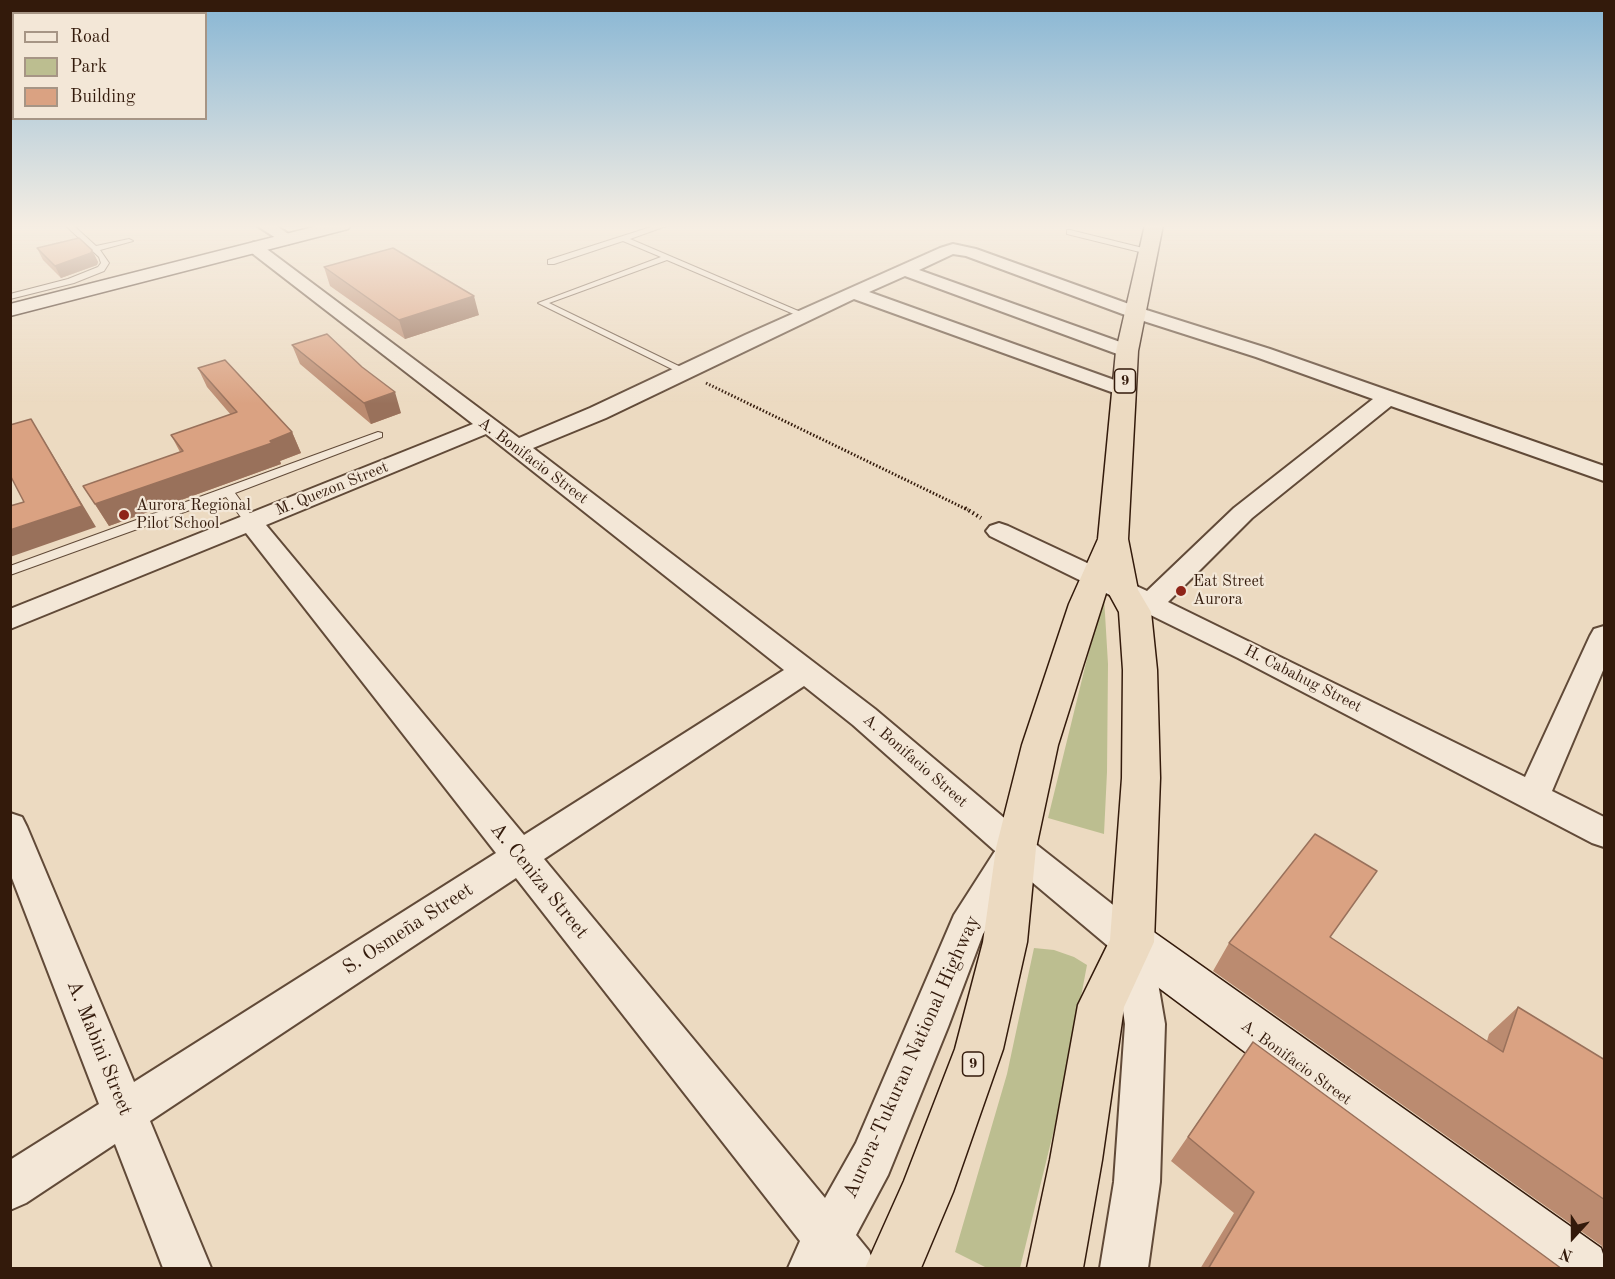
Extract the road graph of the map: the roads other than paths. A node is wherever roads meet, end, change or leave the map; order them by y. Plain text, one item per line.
1 (54, 285) edge
2 (95, 285) edge
3 (317, 285) edge
4 (593, 285) edge
5 (731, 285) edge
6 (872, 285) edge
7 (944, 285) edge
8 (1058, 285) edge
9 (1140, 285) edge
10 (854, 293) junction
11 (10, 297) edge
12 (10, 310) edge
13 (1134, 312) junction
14 (806, 316) junction
15 (1127, 351) junction
16 (686, 373) junction
17 (1124, 390) junction
18 (1389, 397) junction
19 (487, 426) junction
20 (378, 435) dead end
21 (517, 447) junction
22 (1605, 474) edge
23 (228, 492) junction
24 (250, 522) junction
25 (999, 531) road end
26 (10, 571) edge
27 (1123, 590) junction
28 (10, 620) edge
29 (1605, 636) edge
30 (805, 671) junction
31 (1533, 796) junction
32 (10, 827) edge
33 (1605, 833) edge
34 (1016, 848) junction
35 (520, 856) junction
36 (1132, 942) junction
37 (125, 1112) junction
38 (10, 1187) edge
39 (831, 1259) edge
40 (1576, 1267) edge
41 (187, 1269) edge
42 (893, 1269) edge
43 (1055, 1269) edge
44 (1124, 1269) edge

1 - 11 lane
2 - 12 street
3 - 19 street, A. Bonifacio Street
4 - 16 lane
5 - 14 lane
6 - 10 street
7 - 15 street
8 - 13 street
9 - 13 highway, 9
10 - 14 street
10 - 17 street
13 - 15 highway, 9
13 - 18 street
14 - 16 street
15 - 17 highway, 9
16 - 21 street
17 - 27 highway, 9
18 - 22 street
18 - 27 street
19 - 21 street, A. Bonifacio Street
19 - 24 street, M. Quezon Street
20 - 23 lane
21 - 30 street, A. Bonifacio Street
23 - 24 lane
23 - 26 lane
24 - 28 street, M. Quezon Street
24 - 35 street, A. Ceniza Street
25 - 27 street, H. Cabahug Street
27 - 31 street, H. Cabahug Street
27 - 34 highway, Aurora-Tukuran National Highway / 9
27 - 36 highway, 9
29 - 31 street
30 - 34 street, A. Bonifacio Street
30 - 35 street, S. Osmeña Street
31 - 33 street, H. Cabahug Street
32 - 37 street, A. Mabini Street
34 - 36 street, A. Bonifacio Street
34 - 39 street, Aurora-Tukuran National Highway / 9
34 - 42 highway, Aurora-Tukuran National Highway / 9
35 - 37 street, S. Osmeña Street
35 - 39 street, A. Ceniza Street
36 - 40 street, A. Bonifacio Street
36 - 43 highway, 9
36 - 44 street, 9
37 - 38 street, S. Osmeña Street
37 - 41 street, A. Mabini Street

